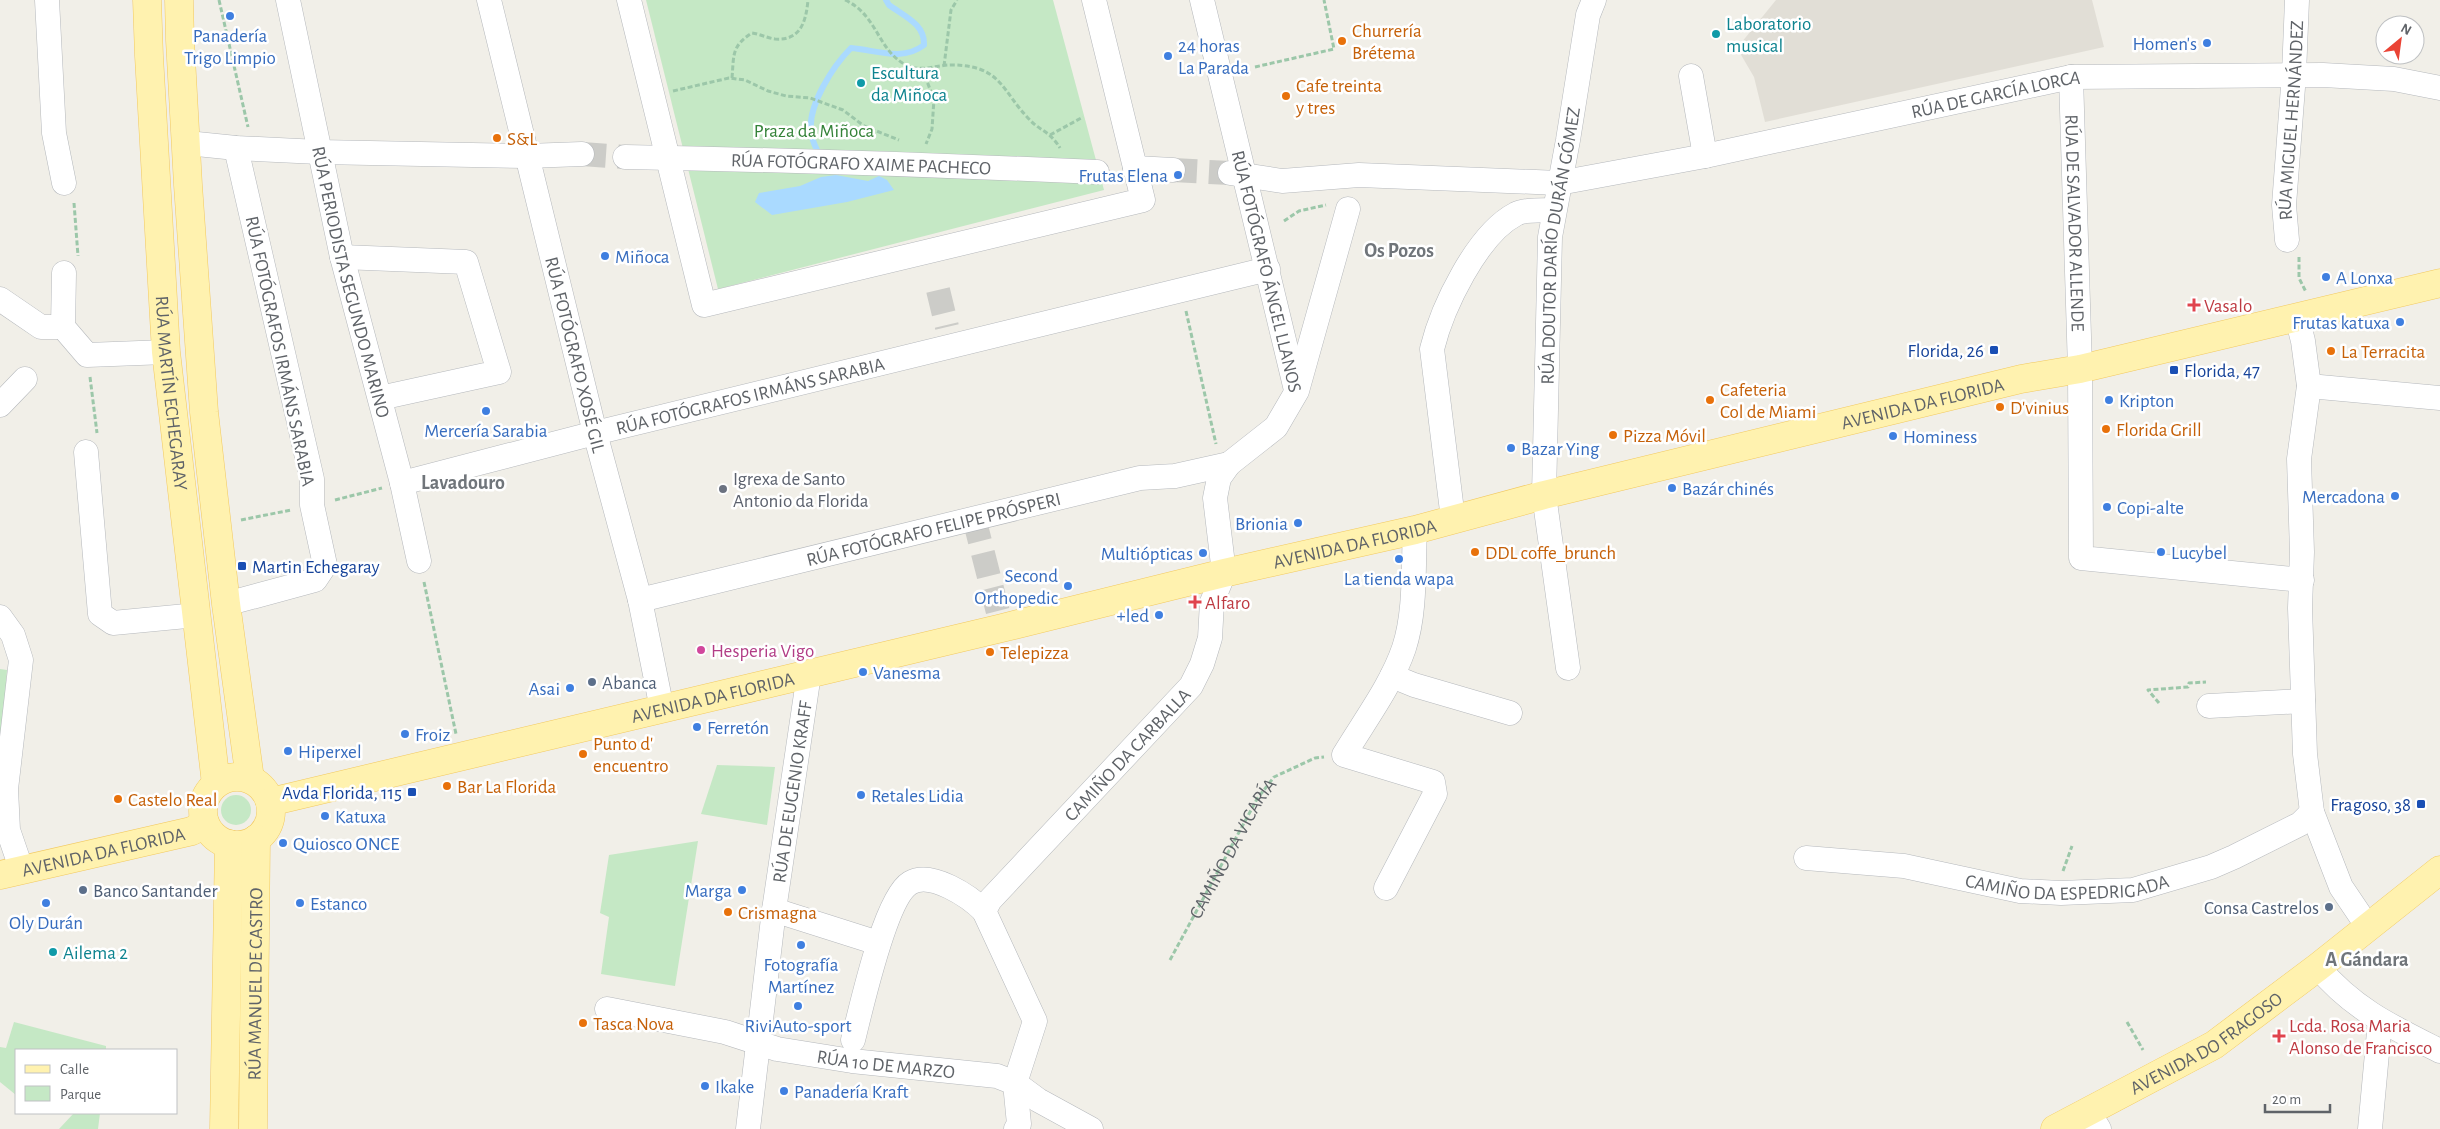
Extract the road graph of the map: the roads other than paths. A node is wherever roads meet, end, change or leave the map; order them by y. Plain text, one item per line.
1 (47, 0) edge
2 (148, 0) edge
3 (179, 0) edge
4 (288, 0) edge
5 (489, 0) edge
6 (629, 0) edge
7 (1094, 0) edge
8 (1202, 0) edge
9 (1594, 0) edge
10 (2297, 0) edge
11 (2294, 74) junction
12 (1691, 76) dead end
13 (2070, 77) junction
14 (2440, 88) edge
15 (243, 140) junction
16 (187, 143) junction
17 (319, 152) junction
18 (582, 154) tunnel mouth
19 (527, 156) junction
20 (1705, 156) junction
21 (625, 157) tunnel mouth
22 (668, 158) junction
23 (1135, 168) junction
24 (1173, 170) tunnel mouth
25 (1097, 172) dead end
26 (1238, 174) junction
27 (1559, 182) junction
28 (64, 183) road end
29 (1348, 209) dead end
30 (1554, 210) junction
31 (2293, 248) road end
32 (342, 257) junction
33 (1268, 269) junction
34 (64, 273) road end
35 (2440, 283) edge
36 (0, 300) edge
37 (2304, 315) junction
38 (63, 327) junction
39 (166, 352) junction
40 (2080, 369) junction
41 (25, 379) dead end
42 (2309, 386) junction
43 (1296, 392) junction
44 (380, 398) junction
45 (2440, 398) edge
46 (0, 405) edge
47 (595, 433) junction
48 (86, 452) dead end
49 (1223, 454) junction
50 (402, 483) junction
51 (1544, 495) junction
52 (1453, 520) junction
53 (1415, 530) junction
54 (419, 562) road end
55 (1224, 573) junction
56 (2302, 580) junction
57 (640, 600) junction
58 (226, 604) junction
59 (197, 615) junction
60 (0, 617) edge
61 (10, 660) edge
62 (1568, 668) dead end
63 (809, 674) junction
64 (1392, 676) junction
65 (2303, 701) junction
66 (2209, 706) dead end
67 (662, 709) junction
68 (1510, 713) dead end
69 (250, 779) junction
70 (216, 784) junction
71 (3, 790) edge
72 (270, 802) junction
73 (2312, 812) junction
74 (205, 823) junction
75 (256, 839) junction
76 (229, 844) junction
77 (1806, 858) dead end
78 (2440, 870) edge
79 (11, 873) edge
80 (1386, 888) dead end
81 (774, 910) junction
82 (984, 912) junction
83 (2368, 927) junction
84 (878, 943) junction
85 (2318, 967) junction
86 (607, 1008) dead end
87 (2380, 1021) junction
88 (853, 1040) dead end
89 (757, 1042) junction
90 (2440, 1051) edge
91 (1015, 1083) junction
92 (2094, 1120) edge
93 (224, 1129) edge
94 (253, 1129) edge
95 (748, 1129) edge
96 (1016, 1129) edge
97 (1091, 1129) edge
98 (2055, 1129) edge
99 (2370, 1129) edge

1 - 28 street
2 - 39 main road, RÚA MARTÍN ECHEGARAY
3 - 16 main road, RÚA MARTÍN ECHEGARAY
4 - 17 street, RÚA PERIODISTA SEGUNDO MARINO
5 - 19 street, RÚA FOTÓGRAFO XOSÉ GIL
6 - 22 street
7 - 23 street
8 - 26 street, RÚA FOTÓGRAFO ÁNGEL LLANOS
9 - 27 street, RÚA DOUTOR DARÍO DURÁN GÓMEZ
10 - 11 street, RÚA MIGUEL HERNÁNDEZ
11 - 13 street, RÚA DE GARCÍA LORCA
11 - 14 street, RÚA DE GARCÍA LORCA
11 - 31 street, RÚA MIGUEL HERNÁNDEZ
12 - 20 street
13 - 20 street, RÚA DE GARCÍA LORCA
13 - 40 street, RÚA DE SALVADOR ALLENDE
15 - 16 street
15 - 17 street
15 - 58 street, RÚA FOTÓGRAFOS IRMÁNS SARABIA
16 - 58 main road, RÚA MARTÍN ECHEGARAY
17 - 19 street
17 - 32 street, RÚA PERIODISTA SEGUNDO MARINO
18 - 19 street
19 - 47 street, RÚA FOTÓGRAFO XOSÉ GIL
20 - 27 street, RÚA DE GARCÍA LORCA
21 - 22 street, RÚA FOTÓGRAFO XAIME PACHECO
22 - 23 street
22 - 25 street, RÚA FOTÓGRAFO XAIME PACHECO
23 - 24 street
26 - 27 street
26 - 33 street, RÚA FOTÓGRAFO ÁNGEL LLANOS
27 - 30 street, RÚA DOUTOR DARÍO DURÁN GÓMEZ
29 - 43 street
30 - 51 street, RÚA DOUTOR DARÍO DURÁN GÓMEZ
30 - 52 street
32 - 44 street, RÚA PERIODISTA SEGUNDO MARINO
32 - 44 street
33 - 43 street, RÚA FOTÓGRAFO ÁNGEL LLANOS
33 - 47 street, RÚA FOTÓGRAFOS IRMÁNS SARABIA
34 - 38 street
35 - 37 main road, AVENIDA DA FLORIDA
36 - 38 street
37 - 40 main road, AVENIDA DA FLORIDA
37 - 42 street
38 - 39 street
39 - 59 main road, RÚA MARTÍN ECHEGARAY
40 - 51 main road, AVENIDA DA FLORIDA
40 - 56 street, RÚA DE SALVADOR ALLENDE
41 - 46 street
42 - 45 street
42 - 56 street
43 - 49 street, RÚA FOTÓGRAFO ÁNGEL LLANOS
44 - 50 street, RÚA PERIODISTA SEGUNDO MARINO
47 - 50 street, RÚA FOTÓGRAFOS IRMÁNS SARABIA
47 - 57 street, RÚA FOTÓGRAFO XOSÉ GIL
48 - 59 street
49 - 55 street, RÚA FOTÓGRAFO ÁNGEL LLANOS
49 - 57 street, RÚA FOTÓGRAFO FELIPE PRÓSPERI
50 - 54 street, RÚA PERIODISTA SEGUNDO MARINO
51 - 52 main road, AVENIDA DA FLORIDA
51 - 62 street, RÚA DOUTOR DARÍO DURÁN GÓMEZ
52 - 53 main road, AVENIDA DA FLORIDA
53 - 55 main road, AVENIDA DA FLORIDA
53 - 64 street
55 - 63 main road, AVENIDA DA FLORIDA
55 - 82 street, CAMIÑO DA CARBALLA
56 - 65 street
57 - 67 street, RÚA FOTÓGRAFO XOSÉ GIL
58 - 69 main road, RÚA MARTÍN ECHEGARAY
59 - 70 main road, RÚA MARTÍN ECHEGARAY
60 - 61 street
61 - 71 street
63 - 67 main road, AVENIDA DA FLORIDA
63 - 81 street, RÚA DE EUGENIO KRAFF
64 - 68 street
64 - 80 street
65 - 66 street
65 - 73 street
67 - 72 main road, AVENIDA DA FLORIDA
69 - 70 main road
69 - 72 main road
70 - 74 main road
71 - 79 street
72 - 75 main road
73 - 77 street, CAMIÑO DA ESPEDRIGADA
73 - 83 street
74 - 76 main road
74 - 79 main road, AVENIDA DA FLORIDA
75 - 76 main road
75 - 94 main road, RÚA MANUEL DE CASTRO
76 - 93 main road, RÚA MANUEL DE CASTRO
78 - 83 main road, AVENIDA DO FRAGOSO
81 - 84 street, RÚA DE EUGENIO KRAFF
81 - 89 street, RÚA DE EUGENIO KRAFF
82 - 84 street
82 - 91 street
83 - 85 main road, AVENIDA DO FRAGOSO
84 - 88 street
85 - 87 street
85 - 92 main road, AVENIDA DO FRAGOSO
86 - 89 street, RÚA 10 DE MARZO
87 - 90 street
87 - 99 street
89 - 91 street, RÚA 10 DE MARZO
89 - 95 street, RÚA DE EUGENIO KRAFF
91 - 96 street
91 - 97 street
92 - 98 main road, AVENIDA DO FRAGOSO

